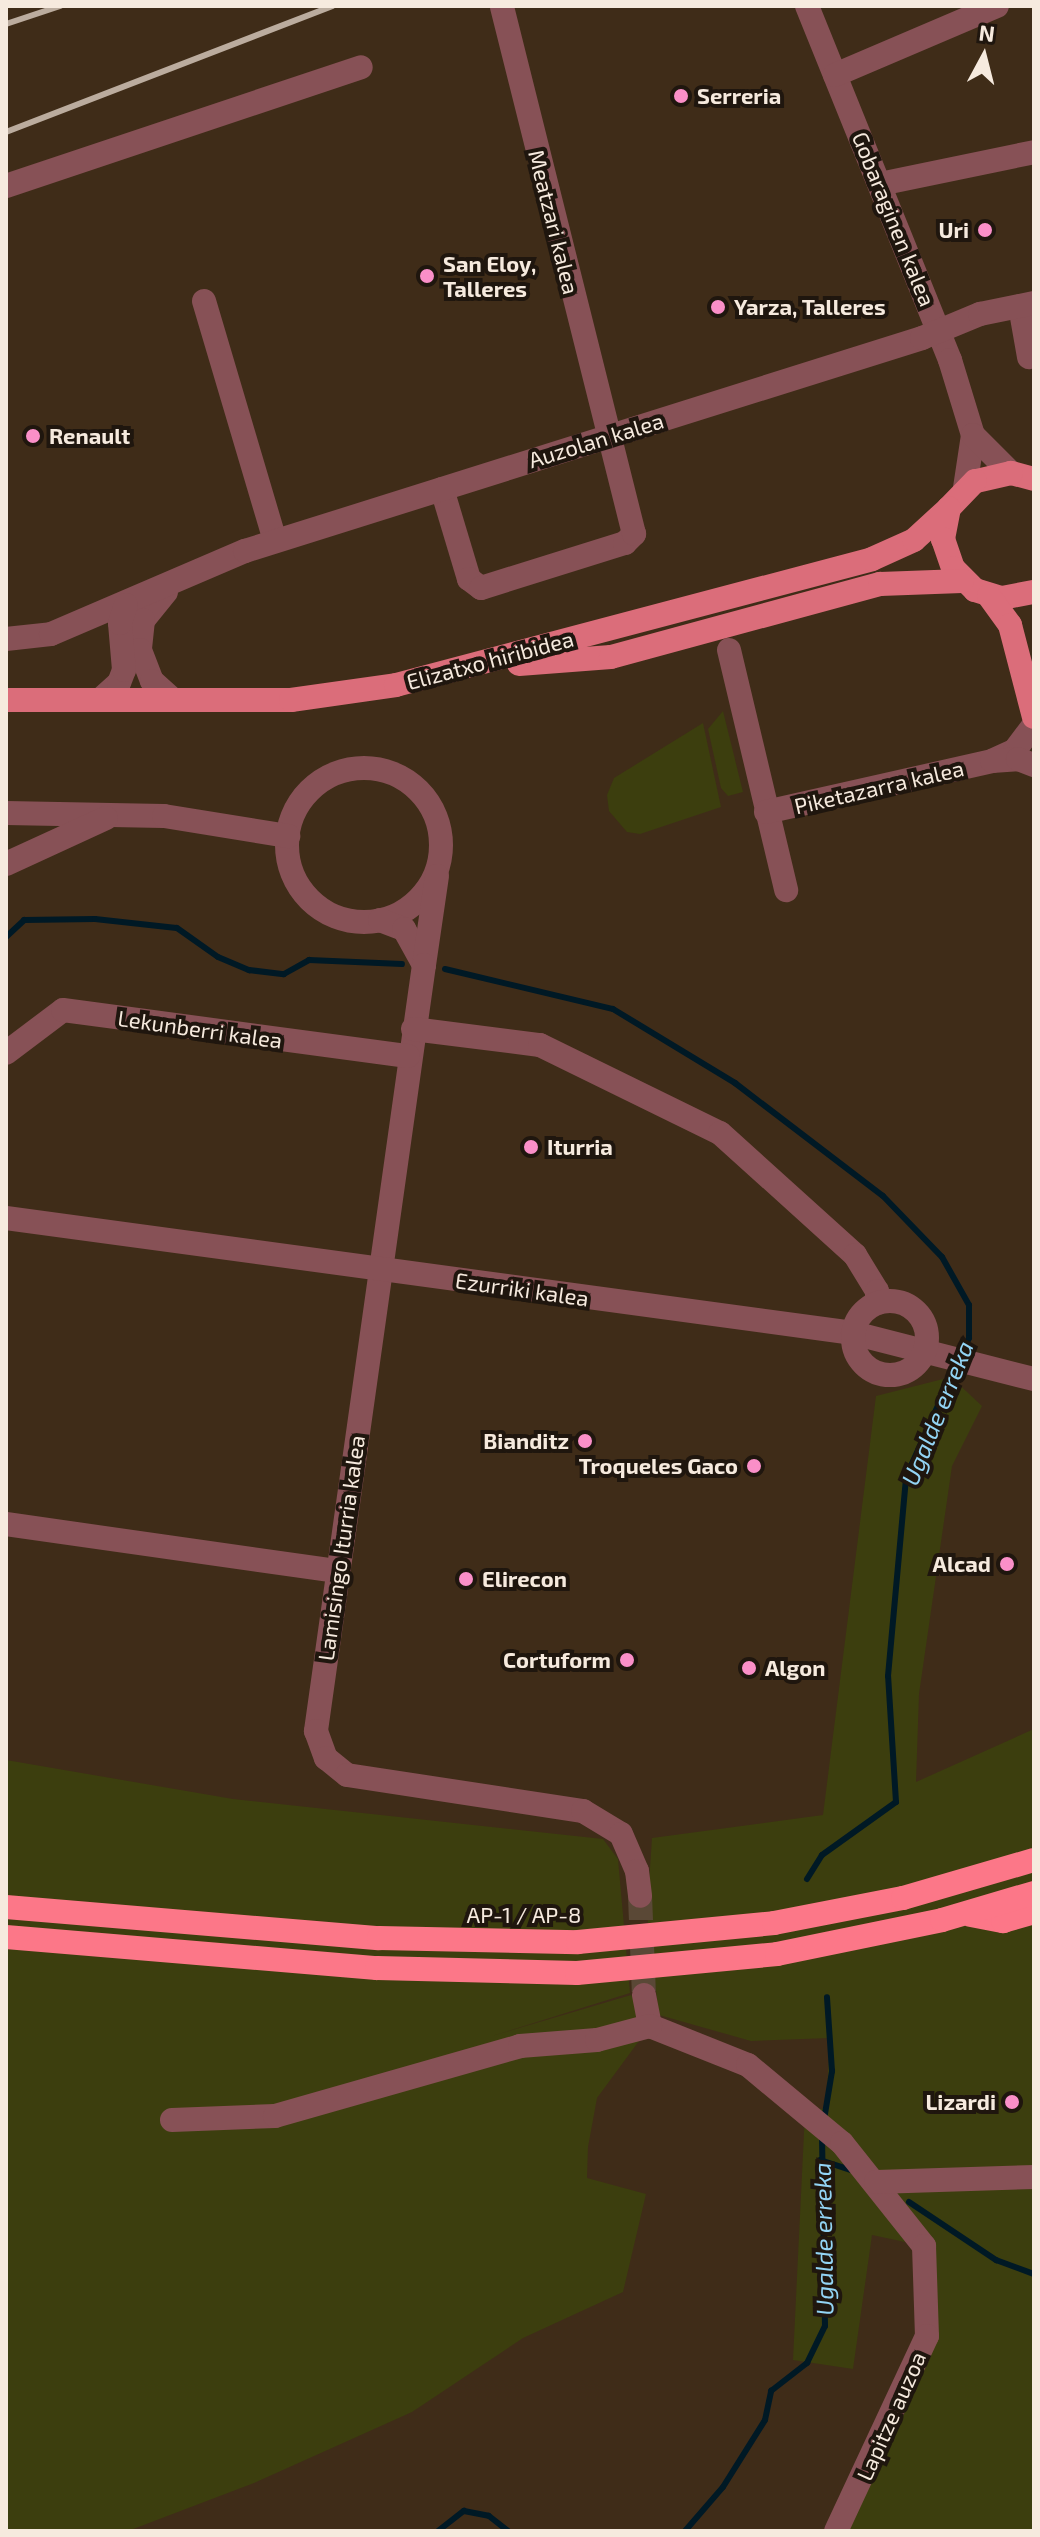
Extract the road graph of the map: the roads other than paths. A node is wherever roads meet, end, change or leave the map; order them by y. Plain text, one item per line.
1 (807, 6) edge
2 (502, 7) edge
3 (993, 7) edge
4 (361, 67) dead end
5 (835, 75) junction
6 (1034, 152) edge
7 (880, 184) junction
8 (6, 186) edge
9 (204, 301) dead end
10 (1027, 305) edge
11 (940, 332) junction
12 (1025, 358) edge
13 (973, 435) junction
14 (606, 437) junction
15 (1023, 476) edge
16 (965, 488) junction
17 (442, 489) junction
18 (949, 508) junction
19 (275, 541) junction
20 (962, 581) junction
21 (175, 585) junction
22 (1034, 592) edge
23 (989, 596) junction
24 (126, 605) junction
25 (78, 623) junction
26 (130, 634) junction
27 (6, 639) edge
28 (729, 650) dead end
29 (6, 700) edge
30 (100, 700) junction
31 (173, 700) junction
32 (6, 711) edge
33 (1034, 717) edge
34 (1034, 725) edge
35 (992, 761) junction
36 (1034, 765) edge
37 (766, 812) junction
38 (6, 813) edge
39 (112, 815) junction
40 (288, 836) junction
41 (6, 864) edge
42 (438, 873) junction
43 (786, 890) dead end
44 (380, 920) junction
45 (424, 965) junction
46 (413, 1029) junction
47 (6, 1053) edge
48 (408, 1056) junction
49 (6, 1218) edge
50 (379, 1270) junction
51 (877, 1303) junction
52 (853, 1333) junction
53 (925, 1354) junction
54 (1034, 1379) edge
55 (6, 1524) edge
56 (338, 1571) junction
57 (1034, 1842) edge
58 (1034, 1860) edge
59 (1034, 1893) edge
60 (640, 1896) tunnel mouth
61 (903, 1898) junction
62 (6, 1907) edge
63 (1034, 1912) edge
64 (965, 1914) junction
65 (6, 1937) edge
66 (644, 1995) tunnel mouth
67 (650, 2026) junction
68 (172, 2120) dead end
69 (1034, 2177) edge
70 (876, 2182) junction
71 (836, 2531) edge

1 - 5 street, Gobaraginen kalea
2 - 14 street, Meatzari kalea
3 - 5 street
4 - 8 street
5 - 7 street, Gobaraginen kalea
6 - 7 street
7 - 11 street, Gobaraginen kalea
9 - 19 street
10 - 11 street, Auzolan kalea
10 - 12 street, Auzolan kalea
11 - 13 street, Gobaraginen kalea
11 - 14 street, Auzolan kalea
13 - 15 street, Gobaraginen kalea
13 - 16 street, Gobaraginen kalea
14 - 17 street, Auzolan kalea
14 - 17 street, Meatzari kalea
15 - 16 main road
16 - 18 main road, Elizatxo hiribidea
17 - 19 street, Auzolan kalea
18 - 20 main road
18 - 31 main road, Elizatxo hiribidea
19 - 21 street, Auzolan kalea
20 - 23 main road
20 - 32 main road, Elizatxo hiribidea
21 - 24 street, Auzolan kalea
21 - 26 street, Auzolan kalea
22 - 23 main road
23 - 33 main road
24 - 25 street, Auzolan kalea
24 - 26 street
25 - 26 street
25 - 27 street, Auzolan kalea
26 - 30 street
26 - 31 street
28 - 37 street, Piketazarra kalea
29 - 30 main road, Elizatxo hiribidea
30 - 31 main road, Elizatxo hiribidea
34 - 35 street, Piketazarra kalea
35 - 36 street, Piketazarra kalea
35 - 37 street, Piketazarra kalea
37 - 43 street, Piketazarra kalea
38 - 39 street
39 - 40 street
39 - 41 street
40 - 42 street
40 - 44 street
42 - 44 street
42 - 45 street, Lamisingo Iturria kalea
44 - 45 street
45 - 46 street, Lamisingo Iturria kalea
46 - 48 street, Lamisingo Iturria kalea
46 - 51 street
47 - 48 street, Lekunberri kalea
48 - 50 street, Lamisingo Iturria kalea
49 - 50 street, Ezurriki kalea
50 - 52 street, Ezurriki kalea
50 - 56 street, Lamisingo Iturria kalea
51 - 52 street
51 - 53 street
52 - 53 street, Ezurriki kalea
53 - 54 street, Ezurriki kalea
55 - 56 street
56 - 60 street, Lamisingo Iturria kalea
57 - 61 highway
58 - 61 highway, AP-1 / AP-8
59 - 64 highway
61 - 62 highway, AP-1 / AP-8
63 - 64 highway
64 - 65 highway
66 - 67 street
67 - 68 street
67 - 70 street, Lapitze auzoa
69 - 70 street
70 - 71 street, Lapitze auzoa

